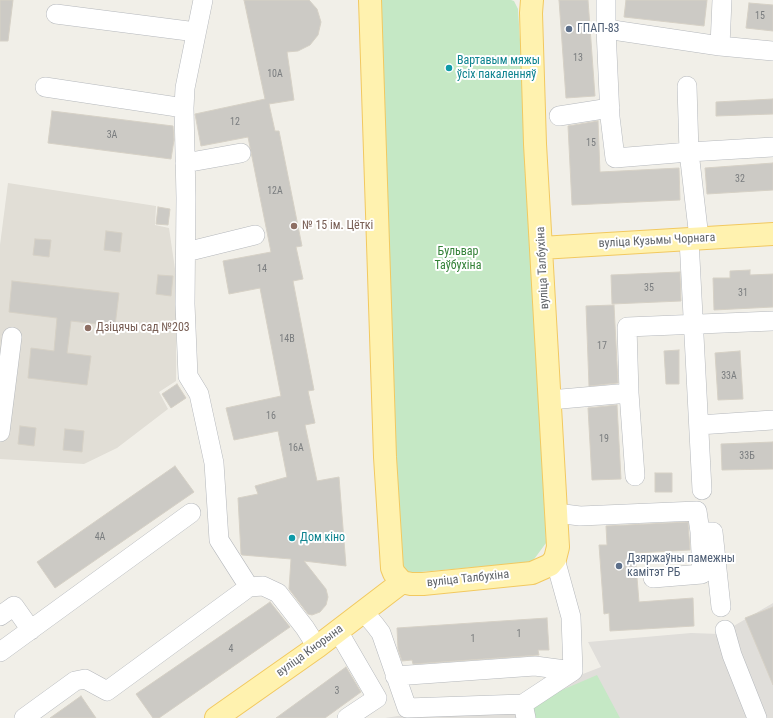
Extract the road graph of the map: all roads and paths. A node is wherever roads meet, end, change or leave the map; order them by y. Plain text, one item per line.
1 (203, 0) edge
2 (370, 0) edge
3 (532, 0) edge
4 (606, 0) edge
5 (722, 0) edge
6 (56, 14) dead end
7 (606, 29) junction
8 (196, 32) junction
9 (720, 46) junction
10 (773, 51) edge
11 (687, 86) dead end
12 (45, 87) dead end
13 (184, 108) junction
14 (610, 108) junction
15 (560, 116) dead end
16 (773, 147) edge
17 (689, 152) junction
18 (241, 153) dead end
19 (185, 163) junction
20 (773, 234) edge
21 (255, 235) dead end
22 (694, 239) junction
23 (541, 248) junction
24 (186, 252) junction
25 (773, 321) edge
26 (694, 324) junction
27 (12, 337) dead end
28 (629, 393) junction
29 (550, 400) junction
30 (773, 420) edge
31 (699, 424) junction
32 (0, 432) edge
33 (635, 476) dead end
34 (702, 490) dead end
35 (191, 513) dead end
36 (556, 513) junction
37 (700, 532) junction
38 (555, 559) junction
39 (654, 578) dead end
40 (402, 582) junction
41 (250, 587) junction
42 (721, 607) dead end
43 (363, 612) junction
44 (0, 616) edge
45 (31, 630) junction
46 (725, 630) dead end
47 (338, 632) junction
48 (317, 647) junction
49 (0, 652) edge
50 (573, 671) junction
51 (395, 676) junction
52 (524, 711) edge
53 (24, 718) edge
54 (216, 718) edge
55 (347, 718) edge
56 (757, 718) edge

1 - 8 lane
2 - 40 main road
3 - 23 main road, вуліца Талбухіна
4 - 7 lane
5 - 9 lane
6 - 8 lane
7 - 9 lane
7 - 14 lane
8 - 13 lane
9 - 10 lane
11 - 17 lane
12 - 13 lane
13 - 19 lane
14 - 15 lane
14 - 17 lane
16 - 17 lane
17 - 22 lane
18 - 19 lane
19 - 24 lane
20 - 22 main road, вуліца Кузьмы Чорнага
21 - 24 lane
22 - 23 main road, вуліца Кузьмы Чорнага
22 - 26 lane
23 - 29 main road, вуліца Талбухіна
24 - 41 lane
25 - 26 lane
26 - 28 lane
26 - 31 lane
27 - 32 lane
28 - 29 lane
28 - 33 lane
29 - 36 main road, вуліца Талбухіна
30 - 31 lane
31 - 34 lane
35 - 45 lane
36 - 37 lane
36 - 38 main road, вуліца Талбухіна
37 - 39 lane
37 - 42 lane
38 - 40 main road, вуліца Талбухіна
38 - 50 lane
40 - 43 main road, вуліца Кнорына
41 - 48 lane
41 - 53 lane
43 - 47 main road, вуліца Кнорына
43 - 51 lane
44 - 45 lane
45 - 49 lane
46 - 56 lane
47 - 48 main road, вуліца Кнорына
47 - 55 lane
48 - 54 main road, вуліца Кнорына
50 - 51 lane
50 - 52 lane
51 - 52 lane

